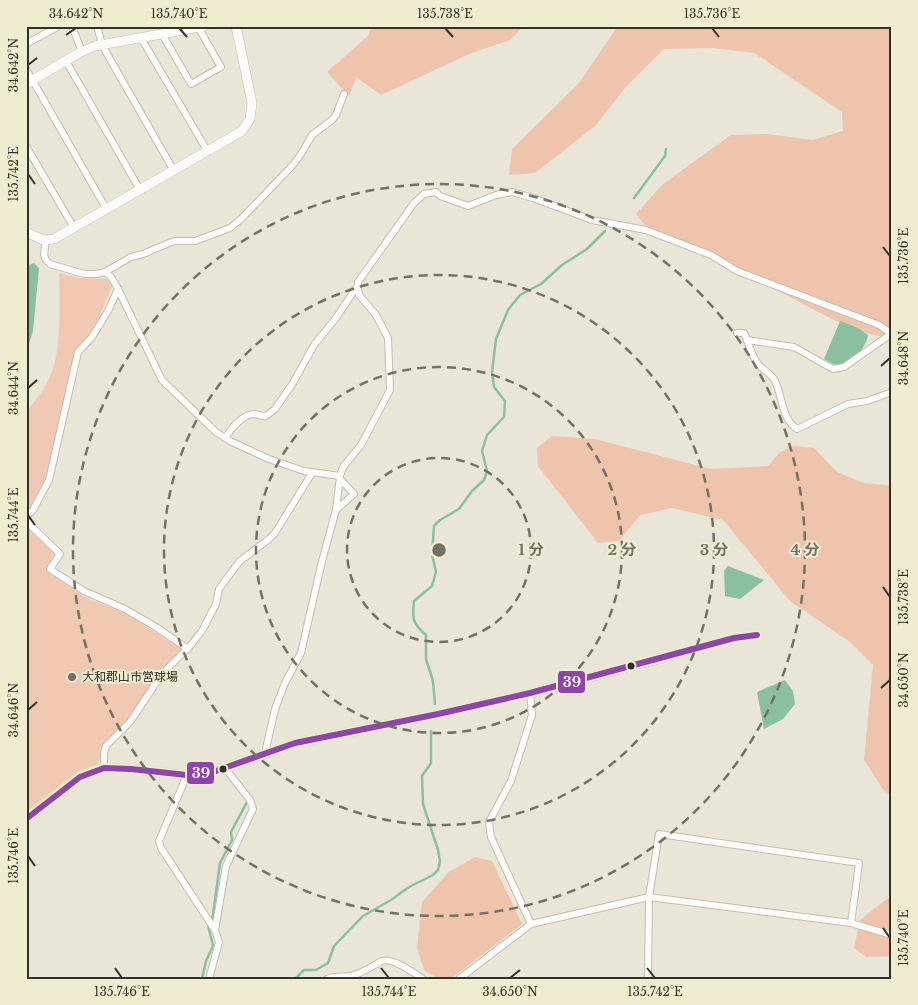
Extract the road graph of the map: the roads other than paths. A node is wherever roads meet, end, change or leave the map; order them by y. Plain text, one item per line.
1 (59, 26) edge
2 (72, 26) edge
3 (97, 26) edge
4 (236, 26) edge
5 (202, 27) edge
6 (162, 34) junction
7 (141, 38) junction
8 (26, 44) edge
9 (102, 45) junction
10 (82, 52) junction
11 (66, 61) junction
12 (26, 69) edge
13 (29, 82) edge
14 (344, 94) dead end
15 (26, 146) edge
16 (208, 152) junction
17 (174, 171) junction
18 (140, 190) junction
19 (107, 210) junction
20 (74, 228) junction
21 (26, 232) edge
22 (46, 240) junction
23 (105, 272) junction
24 (358, 285) junction
25 (118, 290) junction
26 (738, 333) dead end
27 (892, 334) edge
28 (747, 340) junction
29 (892, 392) edge
30 (225, 438) junction
31 (312, 472) junction
32 (340, 477) junction
33 (336, 510) junction
34 (26, 517) edge
35 (26, 521) edge
36 (757, 635) dead end
37 (188, 649) junction
38 (680, 653) joint
39 (530, 693) junction
40 (265, 753) junction
41 (104, 768) junction
42 (225, 768) junction
43 (187, 775) junction
44 (26, 819) edge
45 (649, 897) junction
46 (851, 923) junction
47 (212, 924) junction
48 (531, 924) junction
49 (892, 935) edge
50 (208, 979) edge
51 (327, 979) edge
52 (423, 979) edge
53 (459, 979) edge
54 (648, 979) edge

1 - 8 street
2 - 10 street
3 - 9 street
4 - 16 main road
5 - 6 main road
5 - 6 street
6 - 7 main road
7 - 9 main road
7 - 16 street
9 - 10 main road
9 - 17 street
10 - 11 main road
11 - 13 main road
11 - 18 street
12 - 13 street
13 - 19 street
14 - 23 street
15 - 20 street
16 - 17 main road
17 - 18 main road
18 - 19 main road
19 - 20 main road
20 - 22 main road
21 - 22 main road
22 - 23 street
23 - 25 street
24 - 27 street
24 - 30 street
24 - 32 street
25 - 30 street
25 - 34 street
26 - 28 street
27 - 28 street
28 - 29 street
30 - 31 street
31 - 32 street
31 - 37 street
32 - 33 street
32 - 33 street
33 - 40 street
35 - 37 street
36 - 38 street
37 - 41 street
38 - 39 main road
39 - 40 main road
39 - 48 street
40 - 42 main road
41 - 43 main road
41 - 44 main road
42 - 43 main road
42 - 47 street
43 - 47 street
45 - 46 street
45 - 46 street
45 - 48 street
45 - 54 street
46 - 49 street
47 - 50 street
48 - 53 street
51 - 52 street

